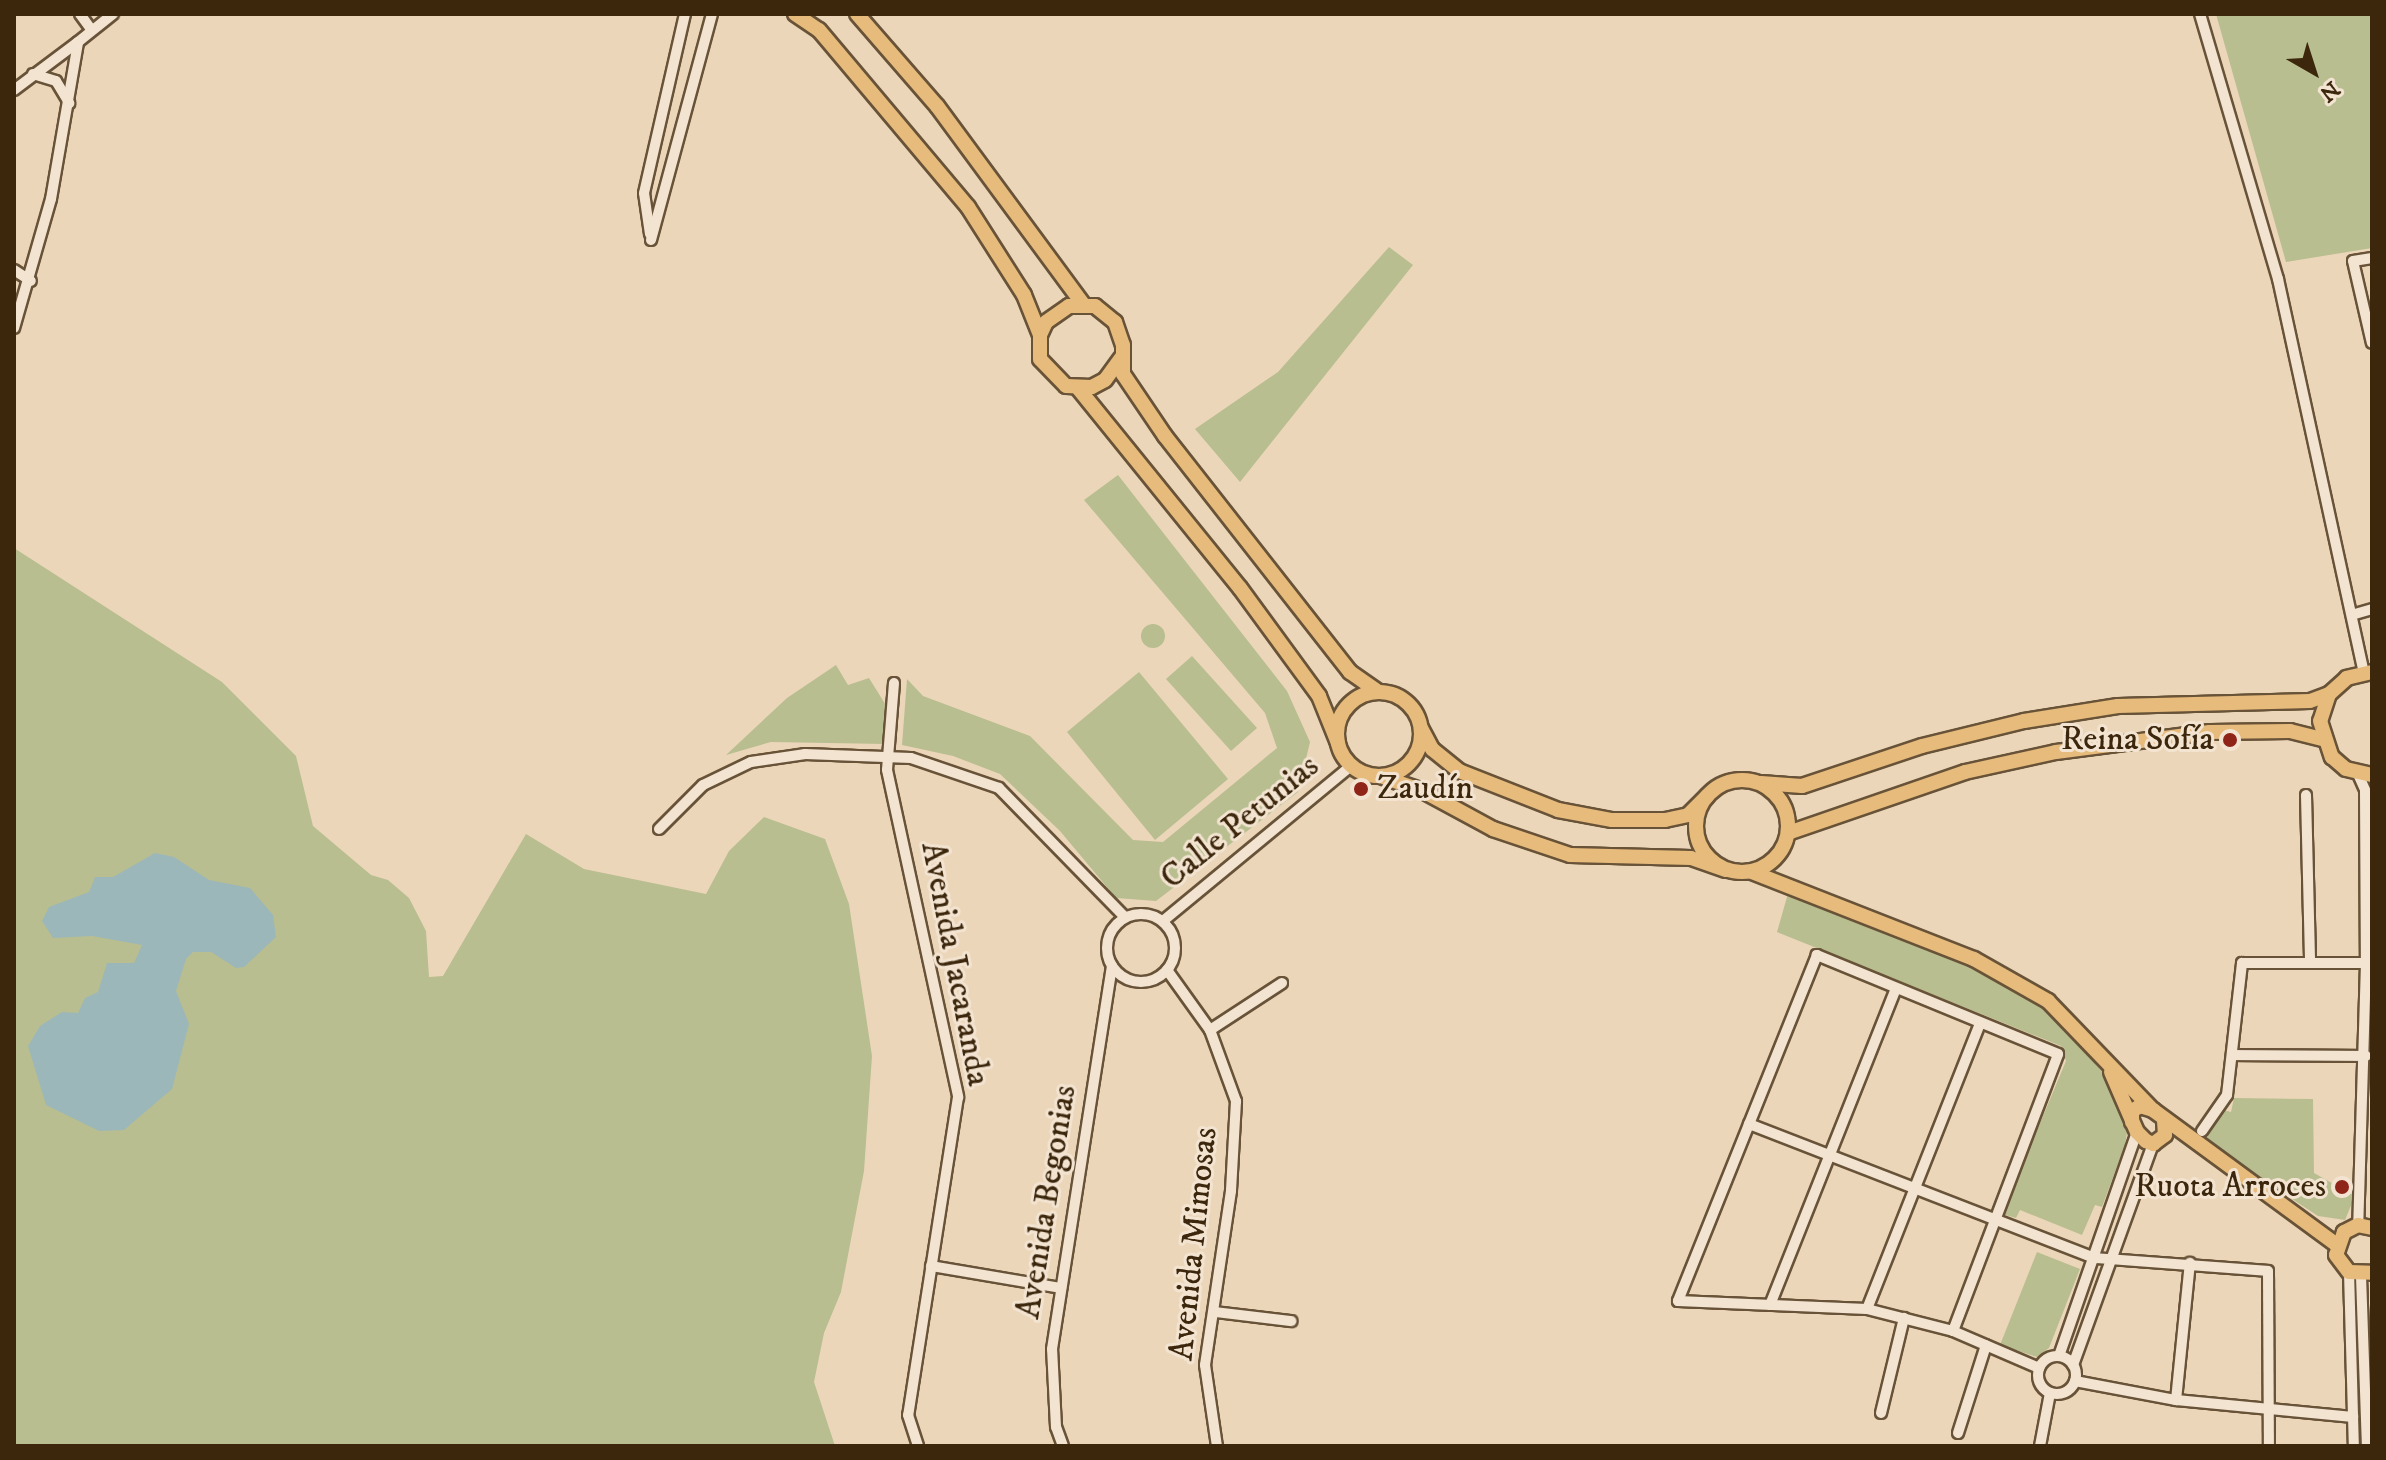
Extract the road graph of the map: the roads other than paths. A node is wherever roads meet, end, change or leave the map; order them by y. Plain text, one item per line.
1 (80, 14) edge
2 (113, 14) edge
3 (685, 14) edge
4 (712, 14) edge
5 (795, 14) edge
6 (857, 14) edge
7 (2200, 14) edge
8 (91, 29) junction
9 (78, 42) junction
10 (33, 74) junction
11 (14, 90) edge
12 (69, 103) junction
13 (2372, 258) edge
14 (14, 270) edge
15 (31, 281) junction
16 (1083, 304) junction
17 (14, 328) edge
18 (1040, 335) junction
19 (2372, 343) edge
20 (1121, 358) junction
21 (1078, 388) junction
22 (2372, 609) edge
23 (2355, 614) junction
24 (2368, 672) edge
25 (894, 683) dead end
26 (1379, 692) junction
27 (2329, 694) junction
28 (1421, 728) junction
29 (2322, 739) junction
30 (1338, 743) junction
31 (888, 756) junction
32 (1352, 765) junction
33 (2365, 775) edge
34 (1380, 776) junction
35 (1761, 783) junction
36 (1708, 795) junction
37 (2306, 795) dead end
38 (659, 829) dead end
39 (1788, 833) junction
40 (1773, 861) junction
41 (1726, 870) junction
42 (1752, 872) junction
43 (1793, 886) junction
44 (1125, 917) junction
45 (1163, 921) junction
46 (2310, 961) junction
47 (2366, 963) junction
48 (1112, 966) junction
49 (1167, 970) junction
50 (1282, 983) dead end
51 (1896, 989) junction
52 (1980, 1023) junction
53 (1210, 1030) junction
54 (2232, 1055) junction
55 (2366, 1056) junction
56 (2107, 1063) junction
57 (2153, 1110) junction
58 (2164, 1121) junction
59 (1749, 1124) junction
60 (2135, 1127) junction
61 (2202, 1131) dead end
62 (2155, 1142) junction
63 (2193, 1144) junction
64 (1830, 1156) junction
65 (1914, 1189) junction
66 (1992, 1220) junction
67 (2365, 1227) edge
68 (2340, 1239) junction
69 (2111, 1257) junction
70 (2095, 1258) junction
71 (2190, 1263) junction
72 (931, 1266) junction
73 (2361, 1274) edge
74 (1061, 1288) junction
75 (1770, 1305) junction
76 (1867, 1309) junction
77 (1215, 1312) junction
78 (1904, 1318) junction
79 (1291, 1321) dead end
80 (1953, 1331) junction
81 (1986, 1345) junction
82 (2059, 1356) junction
83 (2073, 1365) junction
84 (2039, 1368) junction
85 (2075, 1381) junction
86 (2050, 1393) junction
87 (2176, 1400) junction
88 (2272, 1410) junction
89 (1881, 1413) dead end
90 (2353, 1417) junction
91 (1958, 1433) dead end
92 (918, 1446) edge
93 (1063, 1446) edge
94 (1217, 1446) edge
95 (2040, 1446) edge
96 (2269, 1446) edge
97 (2354, 1446) edge
98 (2367, 1446) edge

1 - 8 street
2 - 8 street
3 - 4 street
5 - 18 main road
6 - 16 main road
7 - 23 street
8 - 9 street
9 - 10 street
9 - 12 street
10 - 11 street
10 - 12 street
12 - 15 street
13 - 19 street
14 - 15 street
15 - 17 street
16 - 18 main road
16 - 20 main road
18 - 21 main road
20 - 21 main road
20 - 26 main road
21 - 30 main road
22 - 23 street
23 - 24 street
24 - 27 main road
25 - 31 street, Avenida Jacaranda
26 - 28 main road
26 - 30 main road
27 - 29 main road
27 - 35 main road
28 - 34 main road
28 - 36 main road
29 - 33 main road
29 - 39 main road
30 - 32 main road
31 - 38 street
31 - 44 street
31 - 72 street, Avenida Jacaranda
32 - 34 main road
32 - 45 street, Calle Petunias
33 - 47 street
34 - 41 main road
35 - 36 main road
35 - 39 main road
36 - 41 main road
37 - 46 street
39 - 40 main road
40 - 42 main road
40 - 43 main road
41 - 42 main road
42 - 43 main road
43 - 56 main road
44 - 45 street
44 - 48 street
45 - 49 street
46 - 47 street
46 - 54 street
47 - 55 street
48 - 49 street
48 - 74 street, Avenida Begonias
49 - 53 street, Avenida Mimosas
50 - 53 street
51 - 52 street
51 - 59 street
51 - 64 street
52 - 65 street
52 - 66 street
53 - 77 street, Avenida Mimosas
54 - 55 street
54 - 61 street
55 - 67 street
56 - 57 main road
56 - 60 main road
57 - 58 main road
57 - 60 main road
58 - 62 main road
58 - 63 main road
59 - 64 street
59 - 75 street
60 - 62 main road
60 - 70 street
62 - 63 main road
62 - 69 street
63 - 68 main road
64 - 65 street
64 - 75 street
65 - 66 street
65 - 76 street
66 - 70 street
66 - 80 street
67 - 68 main road
68 - 73 main road
69 - 70 street
69 - 71 street
69 - 83 street
70 - 82 street
71 - 87 street
71 - 88 street
72 - 74 street
72 - 92 street, Avenida Jacaranda
73 - 90 street
73 - 98 street
74 - 93 street, Avenida Begonias
75 - 76 street
76 - 78 street
77 - 79 street
77 - 94 street, Avenida Mimosas
78 - 80 street
78 - 89 street
80 - 81 street
81 - 84 street
81 - 91 street
82 - 83 street
82 - 84 street
83 - 85 street
84 - 86 street
85 - 86 street
85 - 87 street
86 - 95 street
87 - 88 street
88 - 90 street
88 - 96 street
90 - 97 street

